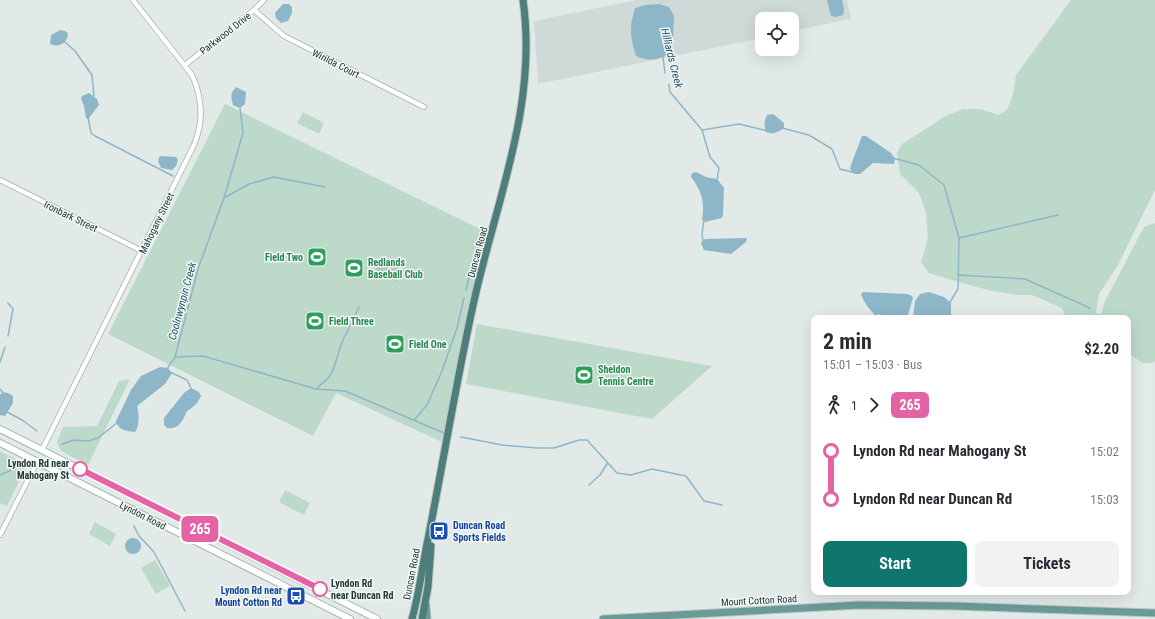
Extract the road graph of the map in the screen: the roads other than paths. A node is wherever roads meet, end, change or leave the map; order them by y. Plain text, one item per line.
1 (133, 0) edge
2 (264, 0) edge
3 (524, 0) edge
4 (254, 10) junction
5 (185, 65) junction
6 (424, 107) dead end
7 (0, 180) edge
8 (142, 251) junction
9 (0, 429) edge
10 (0, 443) edge
11 (42, 450) junction
12 (37, 462) junction
13 (435, 510) junction
14 (0, 535) edge
15 (320, 589) junction
16 (314, 601) junction
17 (426, 601) junction
18 (1155, 613) edge
19 (350, 619) edge
20 (377, 619) edge
21 (412, 619) edge
22 (422, 619) edge
23 (427, 619) edge
24 (603, 619) edge

1 - 5 street, Mahogany Street
2 - 4 street, Parkwood Drive
3 - 13 highway, Duncan Road
4 - 5 street, Parkwood Drive
4 - 6 street, Wirilda Court
5 - 8 street, Mahogany Street
7 - 8 street, Ironbark Street
8 - 11 street, Mahogany Street
9 - 11 main road, Lyndon Road
10 - 12 main road, Lyndon Road
11 - 12 main road
11 - 15 main road, Lyndon Road
12 - 14 street
12 - 16 main road, Lyndon Road
13 - 17 highway, Duncan Road
13 - 21 highway, Duncan Road
15 - 16 main road
15 - 20 main road, Lyndon Road
16 - 19 main road, Lyndon Road
17 - 22 highway, Duncan Road
17 - 23 main road
18 - 24 main road, Mount Cotton Road

